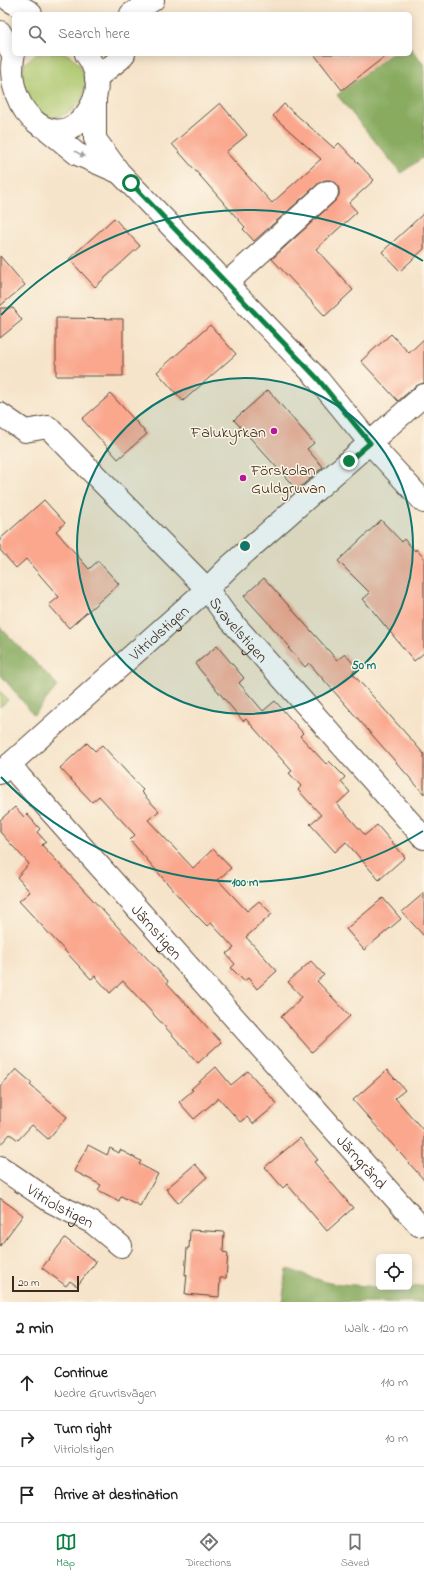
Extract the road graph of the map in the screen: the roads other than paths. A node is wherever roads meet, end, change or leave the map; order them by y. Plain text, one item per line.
1 (9, 0) edge
2 (153, 0) edge
3 (163, 0) edge
4 (28, 12) edge
5 (134, 12) edge
6 (155, 12) edge
7 (0, 32) edge
8 (12, 51) edge
9 (13, 56) edge
10 (87, 56) edge
11 (122, 56) edge
12 (96, 87) junction
13 (49, 131) junction
14 (119, 172) junction
15 (327, 192) dead end
16 (227, 283) junction
17 (424, 395) edge
18 (0, 414) edge
19 (370, 443) junction
20 (424, 502) edge
21 (207, 589) junction
22 (5, 769) edge
23 (424, 838) edge
24 (306, 1097) joint
25 (0, 1167) edge
26 (419, 1225) dead end
27 (120, 1246) dead end

1 - 4 street
2 - 5 street
3 - 6 street
7 - 8 street
9 - 13 street
10 - 12 street
11 - 12 street
12 - 13 street
12 - 14 street
13 -> 14 street
14 - 16 street
15 - 16 street
16 - 19 street
17 - 19 street, Vitriolstigen
18 - 21 street, Svavelstigen
19 - 20 street
19 - 21 street, Vitriolstigen
21 - 22 street, Vitriolstigen
21 - 23 street, Svavelstigen
22 - 24 street, Järnstigen
24 - 26 street, Järngränd
25 - 27 street, Vitriolstigen

